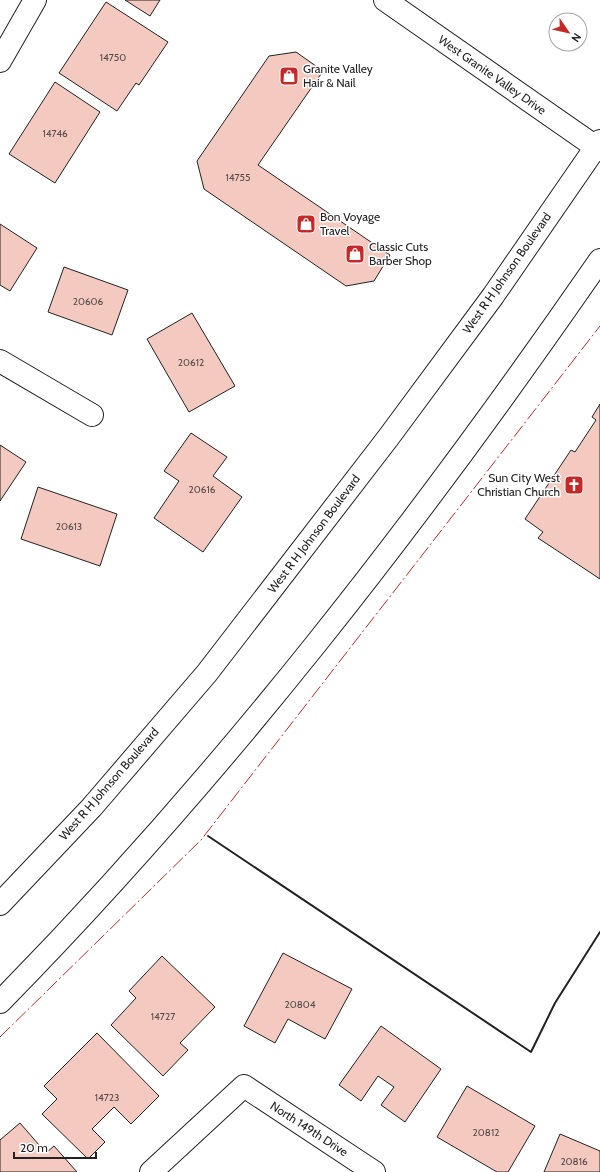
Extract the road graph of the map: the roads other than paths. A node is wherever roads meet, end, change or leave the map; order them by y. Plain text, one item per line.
1 (35, 0) edge
2 (385, 0) edge
3 (0, 61) edge
4 (599, 146) edge
5 (600, 260) edge
6 (0, 361) edge
7 (92, 415) dead end
8 (0, 904) edge
9 (0, 1002) edge
10 (151, 1172) edge
11 (374, 1172) edge

1 - 3 main road
2 - 4 main road, West Granite Valley Drive
4 - 8 main road, West R H Johnson Boulevard
5 - 9 main road
6 - 7 main road
10 - 11 main road, North 149th Drive

